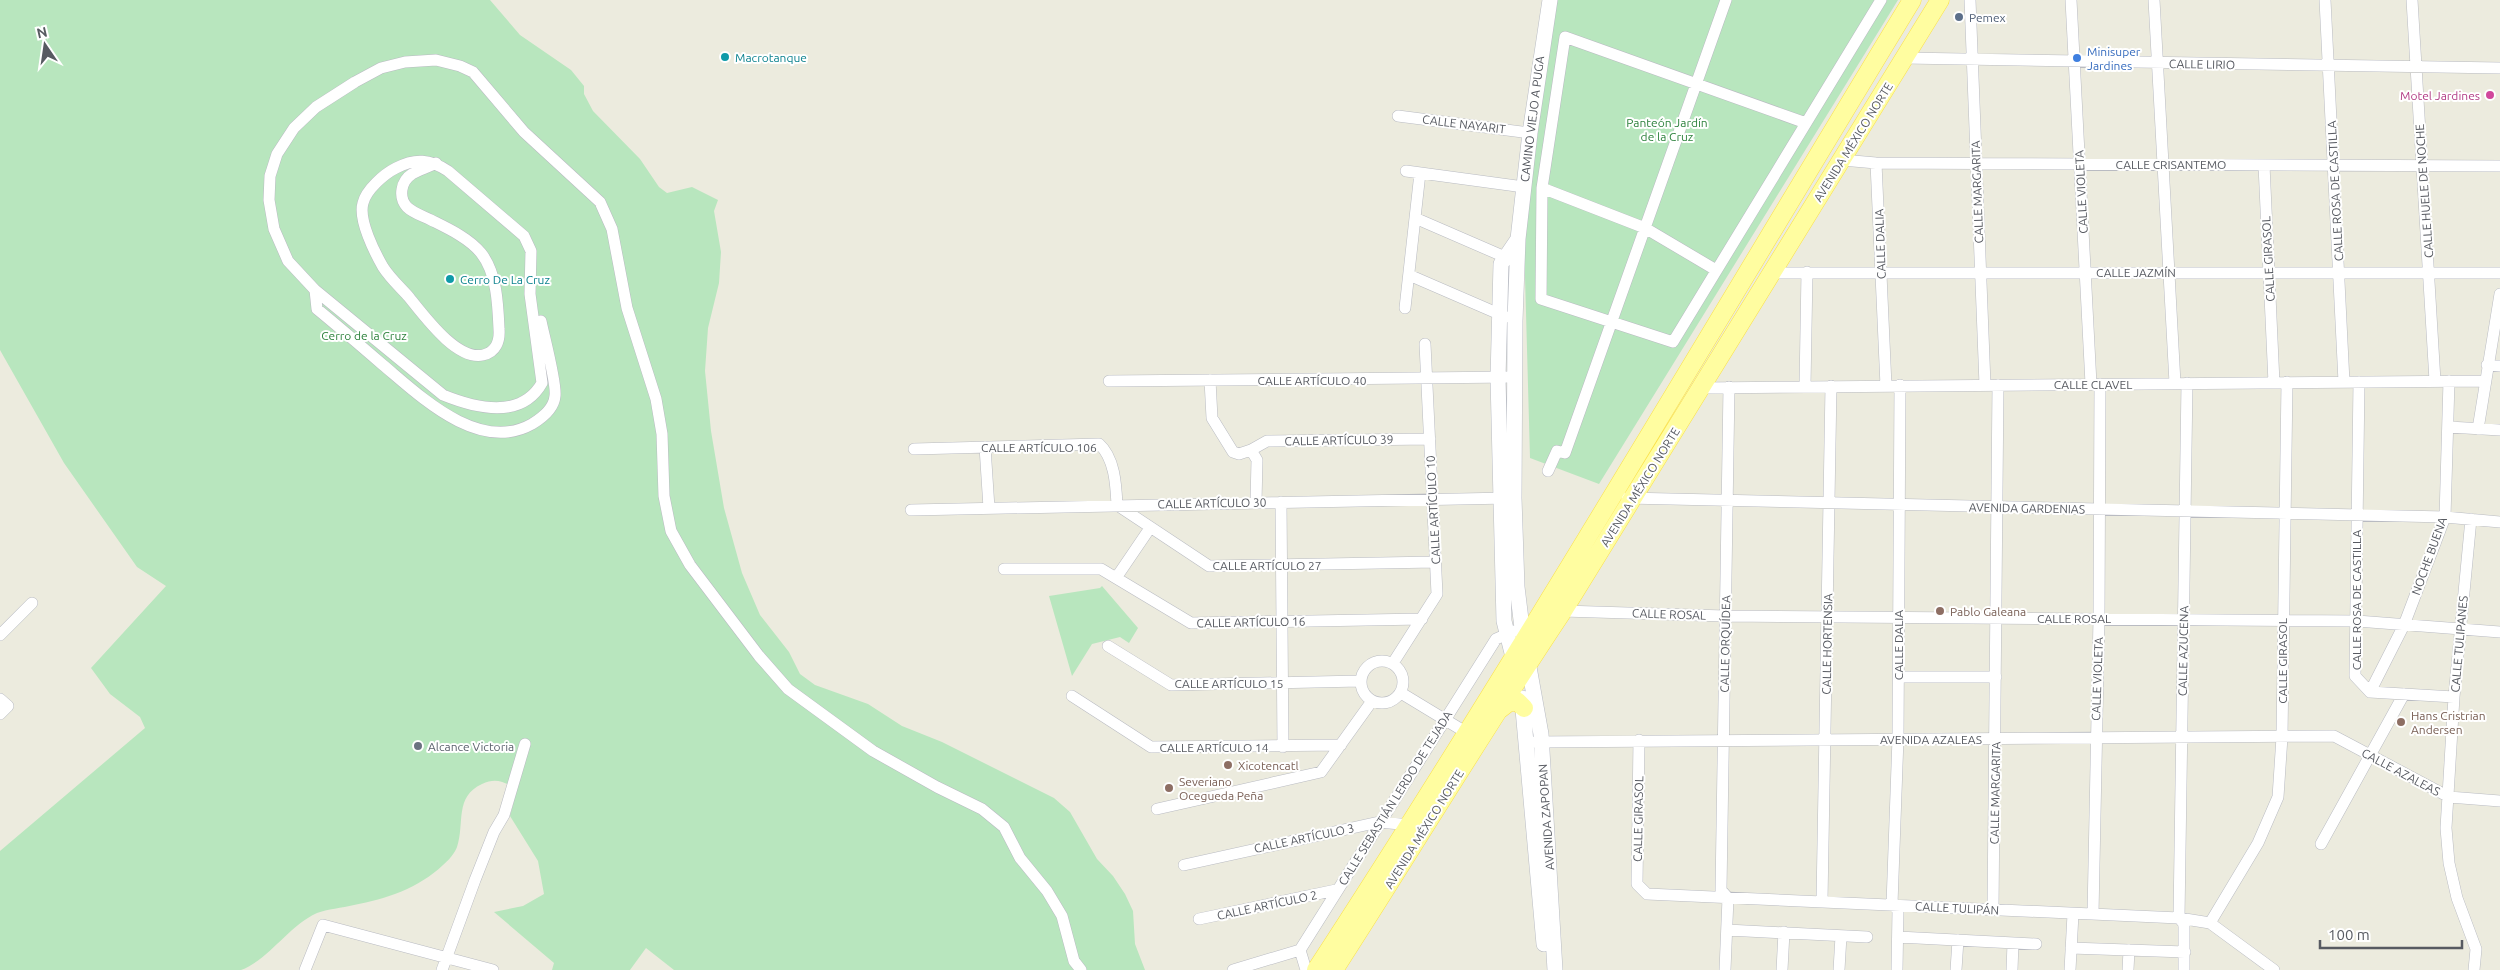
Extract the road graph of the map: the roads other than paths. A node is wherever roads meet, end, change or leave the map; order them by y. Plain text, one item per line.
1 (1550, 0) edge
2 (1726, 0) edge
3 (1881, 0) edge
4 (1912, 0) edge
5 (1940, 0) edge
6 (1970, 0) edge
7 (2071, 0) edge
8 (2154, 0) edge
9 (2325, 0) edge
10 (2412, 0) edge
11 (1904, 58) junction
12 (1972, 60) junction
13 (2074, 62) junction
14 (2158, 63) junction
15 (2328, 66) junction
16 (2416, 67) junction
17 (2500, 68) edge
18 (1696, 84) junction
19 (1398, 116) dead end
20 (1806, 124) junction
21 (1530, 132) junction
22 (1842, 160) junction
23 (1876, 163) junction
24 (1976, 163) junction
25 (436, 164) junction
26 (2079, 164) junction
27 (2163, 164) junction
28 (2264, 164) junction
29 (2333, 165) junction
30 (2422, 166) junction
31 (2500, 166) edge
32 (1406, 171) dead end
33 (1420, 173) junction
34 (1524, 187) junction
35 (1542, 188) junction
36 (1415, 218) junction
37 (1645, 228) junction
38 (1511, 260) junction
39 (1716, 270) junction
40 (1807, 272) junction
41 (1881, 272) junction
42 (1980, 272) junction
43 (2085, 272) junction
44 (2169, 272) junction
45 (1772, 273) junction
46 (2269, 273) junction
47 (2339, 273) junction
48 (2429, 273) junction
49 (2500, 273) edge
50 (1409, 275) junction
51 (315, 290) junction
52 (2500, 294) edge
53 (531, 299) junction
54 (1406, 308) dead end
55 (2498, 310) edge
56 (1499, 314) junction
57 (1515, 320) junction
58 (1611, 322) junction
59 (1425, 344) dead end
60 (2487, 365) junction
61 (2500, 366) edge
62 (1514, 377) junction
63 (1498, 378) junction
64 (1427, 379) junction
65 (1210, 380) junction
66 (1109, 381) dead end
67 (2436, 381) junction
68 (2450, 381) junction
69 (2484, 381) junction
70 (2274, 382) junction
71 (2287, 382) junction
72 (2344, 382) junction
73 (2359, 382) junction
74 (2175, 383) junction
75 (2187, 383) junction
76 (2095, 384) junction
77 (1900, 385) junction
78 (1985, 385) junction
79 (1998, 385) junction
80 (1805, 386) junction
81 (1831, 386) junction
82 (1886, 386) junction
83 (1729, 387) junction
84 (1701, 388) junction
85 (2449, 427) junction
86 (2478, 428) junction
87 (2500, 430) edge
88 (1430, 439) junction
89 (985, 447) junction
90 (914, 449) dead end
91 (1251, 450) junction
92 (1548, 471) dead end
93 (1432, 498) junction
94 (1508, 498) junction
95 (1610, 498) junction
96 (1633, 498) junction
97 (1727, 501) junction
98 (1256, 502) junction
99 (1281, 502) junction
100 (1829, 503) junction
101 (1118, 505) junction
102 (1898, 505) junction
103 (1997, 507) junction
104 (989, 508) junction
105 (2099, 509) junction
106 (911, 510) dead end
107 (2185, 511) junction
108 (2287, 513) junction
109 (2356, 515) junction
110 (2445, 517) junction
111 (2471, 519) junction
112 (2500, 522) edge
113 (1150, 528) junction
114 (1435, 562) junction
115 (1281, 565) junction
116 (1004, 569) dead end
117 (1116, 578) junction
118 (32, 603) dead end
119 (1563, 612) junction
120 (1725, 616) junction
121 (1828, 616) junction
122 (1898, 617) junction
123 (1996, 618) junction
124 (2099, 618) junction
125 (1422, 619) junction
126 (2183, 620) junction
127 (2282, 621) junction
128 (2357, 621) junction
129 (1282, 622) junction
130 (2404, 625) junction
131 (2460, 629) junction
132 (2500, 632) edge
133 (1518, 634) junction
134 (0, 635) edge
135 (1108, 646) dead end
136 (1394, 664) junction
137 (1520, 666) junction
138 (1898, 677) junction
139 (1996, 677) junction
140 (1360, 681) junction
141 (1282, 683) junction
142 (1401, 692) junction
143 (2370, 692) junction
144 (2404, 694) junction
145 (1072, 696) dead end
146 (2454, 697) junction
147 (1372, 701) junction
148 (1524, 708) junction
149 (1499, 710) junction
150 (1445, 720) junction
151 (2334, 736) joint
152 (1473, 737) junction
153 (2182, 737) junction
154 (2282, 737) junction
155 (1898, 738) junction
156 (1996, 738) junction
157 (2095, 738) junction
158 (1638, 740) junction
159 (1723, 740) junction
160 (1825, 740) junction
161 (1534, 742) junction
162 (525, 744) dead end
163 (1341, 745) junction
164 (1283, 746) junction
165 (2369, 755) junction
166 (2449, 797) junction
167 (2500, 802) edge
168 (1157, 809) dead end
169 (1379, 822) junction
170 (1416, 829) junction
171 (2322, 844) dead end
172 (1184, 865) dead end
173 (1336, 890) junction
174 (1647, 894) joint
175 (1728, 898) junction
176 (1822, 901) junction
177 (1892, 904) junction
178 (1994, 910) junction
179 (2073, 914) junction
180 (2093, 914) junction
181 (2179, 918) junction
182 (1199, 919) dead end
183 (2210, 923) junction
184 (1727, 930) junction
185 (1784, 932) junction
186 (1841, 936) junction
187 (1867, 937) dead end
188 (1898, 937) junction
189 (1958, 940) junction
190 (2013, 943) junction
191 (2036, 944) dead end
192 (2071, 948) junction
193 (1300, 950) junction
194 (2129, 950) junction
195 (2184, 952) junction
196 (446, 958) junction
197 (306, 970) edge
198 (442, 970) edge
199 (493, 970) edge
200 (1081, 970) edge
201 (1233, 970) edge
202 (1306, 970) edge
203 (1316, 970) edge
204 (1334, 970) edge
205 (1546, 970) edge
206 (1555, 970) edge
207 (1725, 970) edge
208 (1782, 970) edge
209 (1839, 970) edge
210 (1897, 970) edge
211 (1956, 970) edge
212 (2012, 970) edge
213 (2070, 970) edge
214 (2128, 970) edge
215 (2184, 970) edge
216 (2274, 970) edge
217 (2474, 970) edge

1 - 21 street, CAMINO VIEJO A PUGA
2 - 18 street
3 - 20 street
4 - 95 main road, AVENIDA MÉXICO NORTE
5 - 11 main road, AVENIDA MÉXICO NORTE
6 - 12 street, CALLE MARGARITA
7 - 13 street, CALLE VIOLETA
8 - 14 street
9 - 15 street, CALLE ROSA DE CASTILLA
10 - 16 street, CALLE HUELE DE NOCHE
11 - 12 street, CALLE LIRIO
11 - 22 main road, AVENIDA MÉXICO NORTE
12 - 13 street, CALLE LIRIO
12 - 24 street, CALLE MARGARITA
13 - 14 street, CALLE LIRIO
13 - 26 street, CALLE VIOLETA
14 - 15 street, CALLE LIRIO
14 - 27 street
15 - 16 street, CALLE LIRIO
15 - 29 street, CALLE ROSA DE CASTILLA
16 - 17 street, CALLE LIRIO
16 - 30 street, CALLE HUELE DE NOCHE
18 - 20 street
18 - 35 street
18 - 37 street
19 - 21 street, CALLE NAYARIT
20 - 39 street
21 - 34 street, CAMINO VIEJO A PUGA
22 - 23 street, CALLE CRISANTEMO
22 - 45 main road, AVENIDA MÉXICO NORTE
23 - 24 street, CALLE CRISANTEMO
23 - 41 street, CALLE DALIA
24 - 26 street, CALLE CRISANTEMO
24 - 42 street, CALLE MARGARITA
25 - 25 street
25 - 53 street
26 - 27 street, CALLE CRISANTEMO
26 - 43 street, CALLE VIOLETA
27 - 28 street, CALLE CRISANTEMO
27 - 44 street
28 - 29 street, CALLE CRISANTEMO
28 - 46 street, CALLE GIRASOL
29 - 30 street, CALLE CRISANTEMO
29 - 47 street, CALLE ROSA DE CASTILLA
30 - 31 street, CALLE CRISANTEMO
30 - 48 street, CALLE HUELE DE NOCHE
32 - 33 street
33 - 34 street
33 - 36 street
34 - 38 street, CAMINO VIEJO A PUGA
35 - 37 street
35 - 58 street
36 - 38 street
36 - 50 street
37 - 39 street
37 - 58 street
38 - 56 street
38 - 57 street
39 - 58 street
40 - 41 street, CALLE JAZMÍN
40 - 45 street, CALLE JAZMÍN
40 - 80 street
41 - 42 street, CALLE JAZMÍN
41 - 82 street, CALLE DALIA
42 - 43 street, CALLE JAZMÍN
42 - 78 street, CALLE MARGARITA
43 - 44 street, CALLE JAZMÍN
43 - 76 street, CALLE VIOLETA
44 - 46 street, CALLE JAZMÍN
44 - 74 street
45 - 84 main road, AVENIDA MÉXICO NORTE
46 - 47 street, CALLE JAZMÍN
46 - 70 street, CALLE GIRASOL
47 - 48 street, CALLE JAZMÍN
47 - 72 street, CALLE ROSA DE CASTILLA
48 - 49 street, CALLE JAZMÍN
48 - 67 street, CALLE HUELE DE NOCHE
50 - 54 street
50 - 56 street
51 - 53 street
51 - 53 street
51 - 200 street
52 - 55 street
55 - 60 street
56 - 57 street
56 - 63 street
57 - 62 street
58 - 92 street
59 - 64 street, CALLE ARTÍCULO 10
60 - 61 street
60 - 69 street
62 - 63 street, CALLE ARTÍCULO 40
62 - 94 street
63 - 64 street, CALLE ARTÍCULO 40
63 - 94 street
64 - 65 street, CALLE ARTÍCULO 40
64 - 88 street, CALLE ARTÍCULO 10
65 - 66 street, CALLE ARTÍCULO 40
65 - 91 street
67 - 68 street, CALLE CLAVEL
67 - 73 street, CALLE CLAVEL
68 - 69 street, CALLE CLAVEL
68 - 85 street, NOCHE BUENA
69 - 86 street
70 - 71 street, CALLE CLAVEL
70 - 75 street, CALLE CLAVEL
71 - 72 street, CALLE CLAVEL
71 - 108 street, CALLE GIRASOL
72 - 73 street, CALLE CLAVEL
73 - 109 street, CALLE ROSA DE CASTILLA
74 - 75 street, CALLE CLAVEL
74 - 76 street, CALLE CLAVEL
75 - 107 street, CALLE AZUCENA
76 - 79 street, CALLE CLAVEL
76 - 105 street, CALLE VIOLETA
77 - 78 street, CALLE CLAVEL
77 - 82 street, CALLE CLAVEL
77 - 102 street, CALLE DALIA
78 - 79 street, CALLE CLAVEL
79 - 103 street, CALLE MARGARITA
80 - 81 street, CALLE CLAVEL
80 - 83 street, CALLE CLAVEL
81 - 82 street, CALLE CLAVEL
81 - 100 street, CALLE HORTENSIA
83 - 84 street, CALLE CLAVEL
83 - 97 street, CALLE ORQUÍDEA
84 - 96 main road, AVENIDA MÉXICO NORTE
85 - 86 street
85 - 110 street, NOCHE BUENA
86 - 87 street
88 - 91 street, CALLE ARTÍCULO 39
88 - 93 street, CALLE ARTÍCULO 10
89 - 90 street, CALLE ARTÍCULO 106
89 - 101 street, CALLE ARTÍCULO 106
89 - 104 street
91 - 98 street
93 - 94 street, CALLE ARTÍCULO 30
93 - 99 street, CALLE ARTÍCULO 30
93 - 114 street, CALLE ARTÍCULO 10
94 - 133 street
95 - 96 street, AVENIDA GARDENIAS
95 - 133 main road, AVENIDA MÉXICO NORTE
96 - 97 street, AVENIDA GARDENIAS
96 - 119 main road, AVENIDA MÉXICO NORTE
97 - 100 street, AVENIDA GARDENIAS
97 - 120 street, CALLE ORQUÍDEA
98 - 99 street, CALLE ARTÍCULO 30
98 - 101 street, CALLE ARTÍCULO 30
99 - 115 street
100 - 102 street, AVENIDA GARDENIAS
100 - 121 street, CALLE HORTENSIA
101 - 104 street, CALLE ARTÍCULO 30
101 - 113 street, CALLE ARTÍCULO 27
102 - 103 street, AVENIDA GARDENIAS
102 - 122 street, CALLE DALIA
103 - 105 street, AVENIDA GARDENIAS
103 - 123 street, CALLE MARGARITA
104 - 106 street, CALLE ARTÍCULO 30
105 - 107 street, AVENIDA GARDENIAS
105 - 124 street, CALLE VIOLETA
107 - 108 street, AVENIDA GARDENIAS
107 - 126 street, CALLE AZUCENA
108 - 109 street, AVENIDA GARDENIAS
108 - 127 street, CALLE GIRASOL
109 - 110 street, AVENIDA GARDENIAS
109 - 128 street, CALLE ROSA DE CASTILLA
110 - 111 street, AVENIDA GARDENIAS
110 - 130 street, NOCHE BUENA
111 - 112 street, AVENIDA GARDENIAS
111 - 131 street, CALLE TULIPANES
113 - 115 street, CALLE ARTÍCULO 27
113 - 117 street
114 - 115 street, CALLE ARTÍCULO 27
114 - 125 street, CALLE ARTÍCULO 10
115 - 129 street
116 - 117 street, CALLE ARTÍCULO 16
117 - 129 street, CALLE ARTÍCULO 16
118 - 134 street
119 - 120 street, CALLE ROSAL
119 - 137 main road, AVENIDA MÉXICO NORTE
120 - 121 street, CALLE ROSAL
120 - 159 street, CALLE ORQUÍDEA
121 - 122 street, CALLE ROSAL
121 - 160 street, CALLE HORTENSIA
122 - 123 street, CALLE ROSAL
122 - 138 street, CALLE DALIA
123 - 124 street, CALLE ROSAL
123 - 139 street, CALLE MARGARITA
124 - 126 street, CALLE ROSAL
124 - 157 street, CALLE VIOLETA
125 - 129 street, CALLE ARTÍCULO 16
125 - 136 street, CALLE ARTÍCULO 10
126 - 127 street, CALLE ROSAL
126 - 153 street, CALLE AZUCENA
127 - 128 street, CALLE ROSAL
127 - 154 street, CALLE GIRASOL
128 - 130 street, CALLE ROSAL
128 - 143 street, CALLE ROSA DE CASTILLA
129 - 141 street
130 - 131 street, CALLE ROSAL
130 - 143 street, NOCHE BUENA
131 - 132 street, CALLE ROSAL
131 - 146 street, CALLE TULIPANES
133 - 137 main road, AVENIDA MÉXICO NORTE
133 - 150 street, CALLE SEBASTIÁN LERDO DE TEJADA
135 - 141 street, CALLE ARTÍCULO 15
136 - 140 street
136 - 142 street
137 - 148 street
137 - 149 main road, AVENIDA MÉXICO NORTE
137 - 152 main road, AVENIDA MÉXICO NORTE
137 - 161 street, AVENIDA ZAPOPAN
138 - 139 street
138 - 155 street, CALLE DALIA
139 - 156 street, CALLE MARGARITA
140 - 141 street, CALLE ARTÍCULO 15
140 - 147 street
141 - 164 street
142 - 147 street
142 - 150 street
143 - 144 street
144 - 146 street
144 - 165 street
145 - 164 street, CALLE ARTÍCULO 14
146 - 166 street, CALLE TULIPANES
147 - 163 street
148 - 149 main road
148 - 161 street, AVENIDA ZAPOPAN
149 - 152 main road, AVENIDA MÉXICO NORTE
150 - 152 street
150 - 169 street, CALLE SEBASTIÁN LERDO DE TEJADA
151 - 154 street, AVENIDA AZALEAS
151 - 165 street, CALLE AZALEAS
152 - 170 main road, AVENIDA MÉXICO NORTE
153 - 154 street, AVENIDA AZALEAS
153 - 157 street, AVENIDA AZALEAS
153 - 181 street, CALLE AZUCENA
154 - 183 street, CALLE GIRASOL
155 - 156 street, AVENIDA AZALEAS
155 - 160 street, AVENIDA AZALEAS
155 - 177 street, CALLE DALIA
156 - 157 street, AVENIDA AZALEAS
156 - 178 street, CALLE MARGARITA
157 - 180 street, CALLE VIOLETA
158 - 159 street, AVENIDA AZALEAS
158 - 161 street, AVENIDA AZALEAS
158 - 174 street, CALLE GIRASOL
159 - 160 street, AVENIDA AZALEAS
159 - 175 street, CALLE ORQUÍDEA
160 - 176 street, CALLE HORTENSIA
161 - 205 street, AVENIDA ZAPOPAN
161 - 206 street, AVENIDA ZAPOPAN
162 - 196 street
163 - 164 street, CALLE ARTÍCULO 14
163 - 168 street
165 - 166 street, CALLE AZALEAS
165 - 171 street
166 - 167 street, CALLE AZALEAS
166 - 217 street, CALLE TULIPANES
169 - 170 street, CALLE ARTÍCULO 3
169 - 172 street, CALLE ARTÍCULO 3
169 - 173 street, CALLE SEBASTIÁN LERDO DE TEJADA
170 - 203 main road, AVENIDA MÉXICO NORTE
170 - 204 main road, AVENIDA MÉXICO NORTE
173 - 182 street, CALLE ARTÍCULO 2
173 - 193 street, CALLE SEBASTIÁN LERDO DE TEJADA
174 - 175 street, CALLE TULIPÁN
175 - 176 street, CALLE TULIPÁN
175 - 184 street, CALLE ORQUÍDEA
176 - 177 street, CALLE TULIPÁN
177 - 178 street, CALLE TULIPÁN
177 - 188 street, CALLE DALIA
178 - 179 street, CALLE TULIPÁN
179 - 180 street, CALLE TULIPÁN
179 - 192 street
180 - 181 street, CALLE TULIPÁN
181 - 183 street, CALLE TULIPÁN
181 - 195 street, CALLE AZUCENA
183 - 216 street, CALLE TULIPÁN
184 - 185 street
184 - 207 street, CALLE ORQUÍDEA
185 - 186 street
185 - 208 street
186 - 187 street
186 - 209 street
188 - 189 street
188 - 210 street, CALLE DALIA
189 - 190 street
189 - 211 street
190 - 191 street
190 - 212 street
192 - 194 street
192 - 213 street
193 - 201 street
193 - 202 street
194 - 195 street
194 - 214 street
195 - 215 street, CALLE AZUCENA
196 - 197 street
196 - 198 street
196 - 199 street

